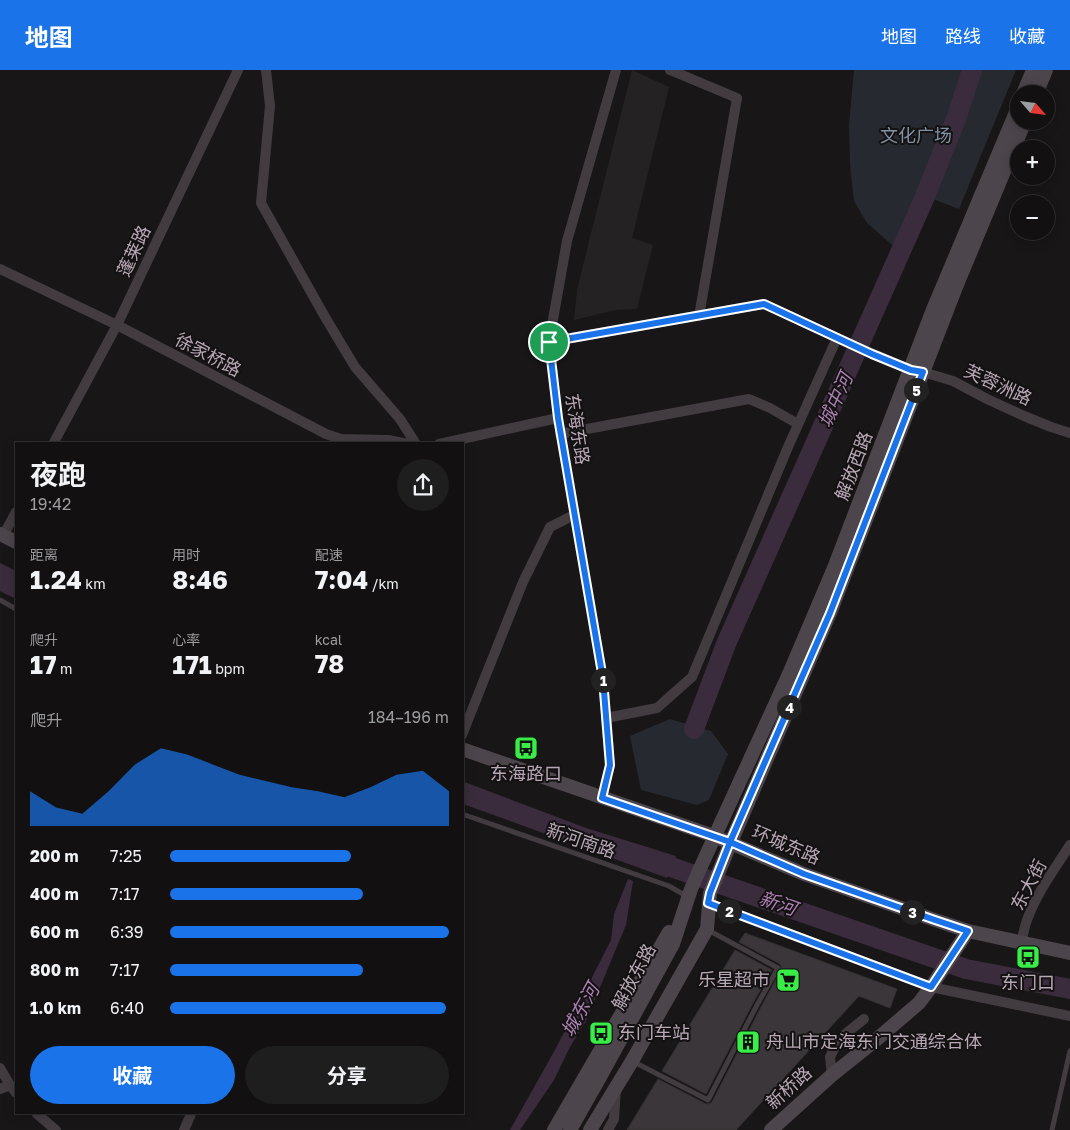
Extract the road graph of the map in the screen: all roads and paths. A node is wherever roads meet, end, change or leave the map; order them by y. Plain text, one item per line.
1 (238, 70) edge
2 (266, 70) edge
3 (616, 70) edge
4 (670, 70) edge
5 (1032, 70) edge
6 (1046, 70) edge
7 (1026, 85) edge
8 (1040, 85) edge
9 (1010, 126) edge
10 (1021, 130) edge
11 (0, 269) edge
12 (699, 316) junction
13 (117, 325) junction
14 (841, 340) junction
15 (549, 342) junction
16 (917, 371) junction
17 (558, 418) junction
18 (798, 424) junction
19 (1070, 433) edge
20 (560, 434) junction
21 (54, 442) edge
22 (398, 442) edge
23 (415, 442) edge
24 (447, 442) edge
25 (15, 514) edge
26 (574, 515) junction
27 (1, 537) edge
28 (15, 542) edge
29 (0, 600) edge
30 (15, 608) edge
31 (606, 718) junction
32 (464, 730) edge
33 (464, 750) edge
34 (602, 798) junction
35 (464, 815) edge
36 (714, 836) junction
37 (730, 842) junction
38 (1070, 846) edge
39 (690, 893) junction
40 (709, 898) junction
41 (707, 930) junction
42 (968, 931) junction
43 (1022, 942) junction
44 (1070, 953) edge
45 (931, 987) junction
46 (1070, 1016) edge
47 (864, 1020) dead end
48 (1070, 1051) edge
49 (632, 1061) junction
50 (0, 1068) edge
51 (832, 1075) junction
52 (600, 1078) junction
53 (616, 1086) junction
54 (9, 1089) edge
55 (38, 1114) edge
56 (191, 1114) edge
57 (56, 1130) edge
58 (184, 1130) edge
59 (554, 1130) edge
60 (570, 1130) edge
61 (590, 1130) edge
62 (608, 1130) edge
63 (771, 1130) edge
64 (1052, 1130) edge

1 - 13 street, 蓬莱路
2 - 23 street
3 - 15 street, 东海东路
4 - 12 street
5 - 7 street
6 - 8 street
9 - 16 street, 解放西路
10 - 16 street
11 - 13 street, 徐家桥路
12 - 14 street, 芙蓉洲路
12 - 15 street, 芙蓉洲路
13 - 21 street, 蓬莱路
13 - 22 street, 徐家桥路
14 - 16 street, 芙蓉洲路
14 - 18 street
15 - 17 street, 东海东路
16 - 19 street, 芙蓉洲路
16 - 36 street, 解放西路
16 - 37 street
17 - 20 street, 东海东路
17 - 24 street
18 - 20 street
18 - 31 street
20 - 26 street, 东海东路
25 - 27 street
26 - 31 street, 东海东路
26 - 32 street
27 - 28 street
29 - 30 lane
31 - 34 street, 东海东路
33 - 34 street, 环城东路
34 - 36 street, 环城东路
35 - 39 lane, 新河南路
36 - 37 street, 环城东路
36 - 39 street, 解放西路
37 - 40 street
37 - 42 street, 环城东路
38 - 43 street, 东大街
39 - 52 street, 解放东路
39 - 59 street
40 - 41 street
40 - 45 lane
41 - 49 street
41 - 49 lane
42 - 43 street, 环城东路
42 - 45 street, 新桥路
43 - 44 street, 环城东路
45 - 46 street
45 - 51 street, 新桥路
47 - 51 street
48 - 64 lane
49 - 53 street
50 - 54 street
51 - 63 street, 新桥路
52 - 53 street
52 - 60 street, 解放东路
53 - 61 street
53 - 62 street
55 - 57 street
56 - 58 street

